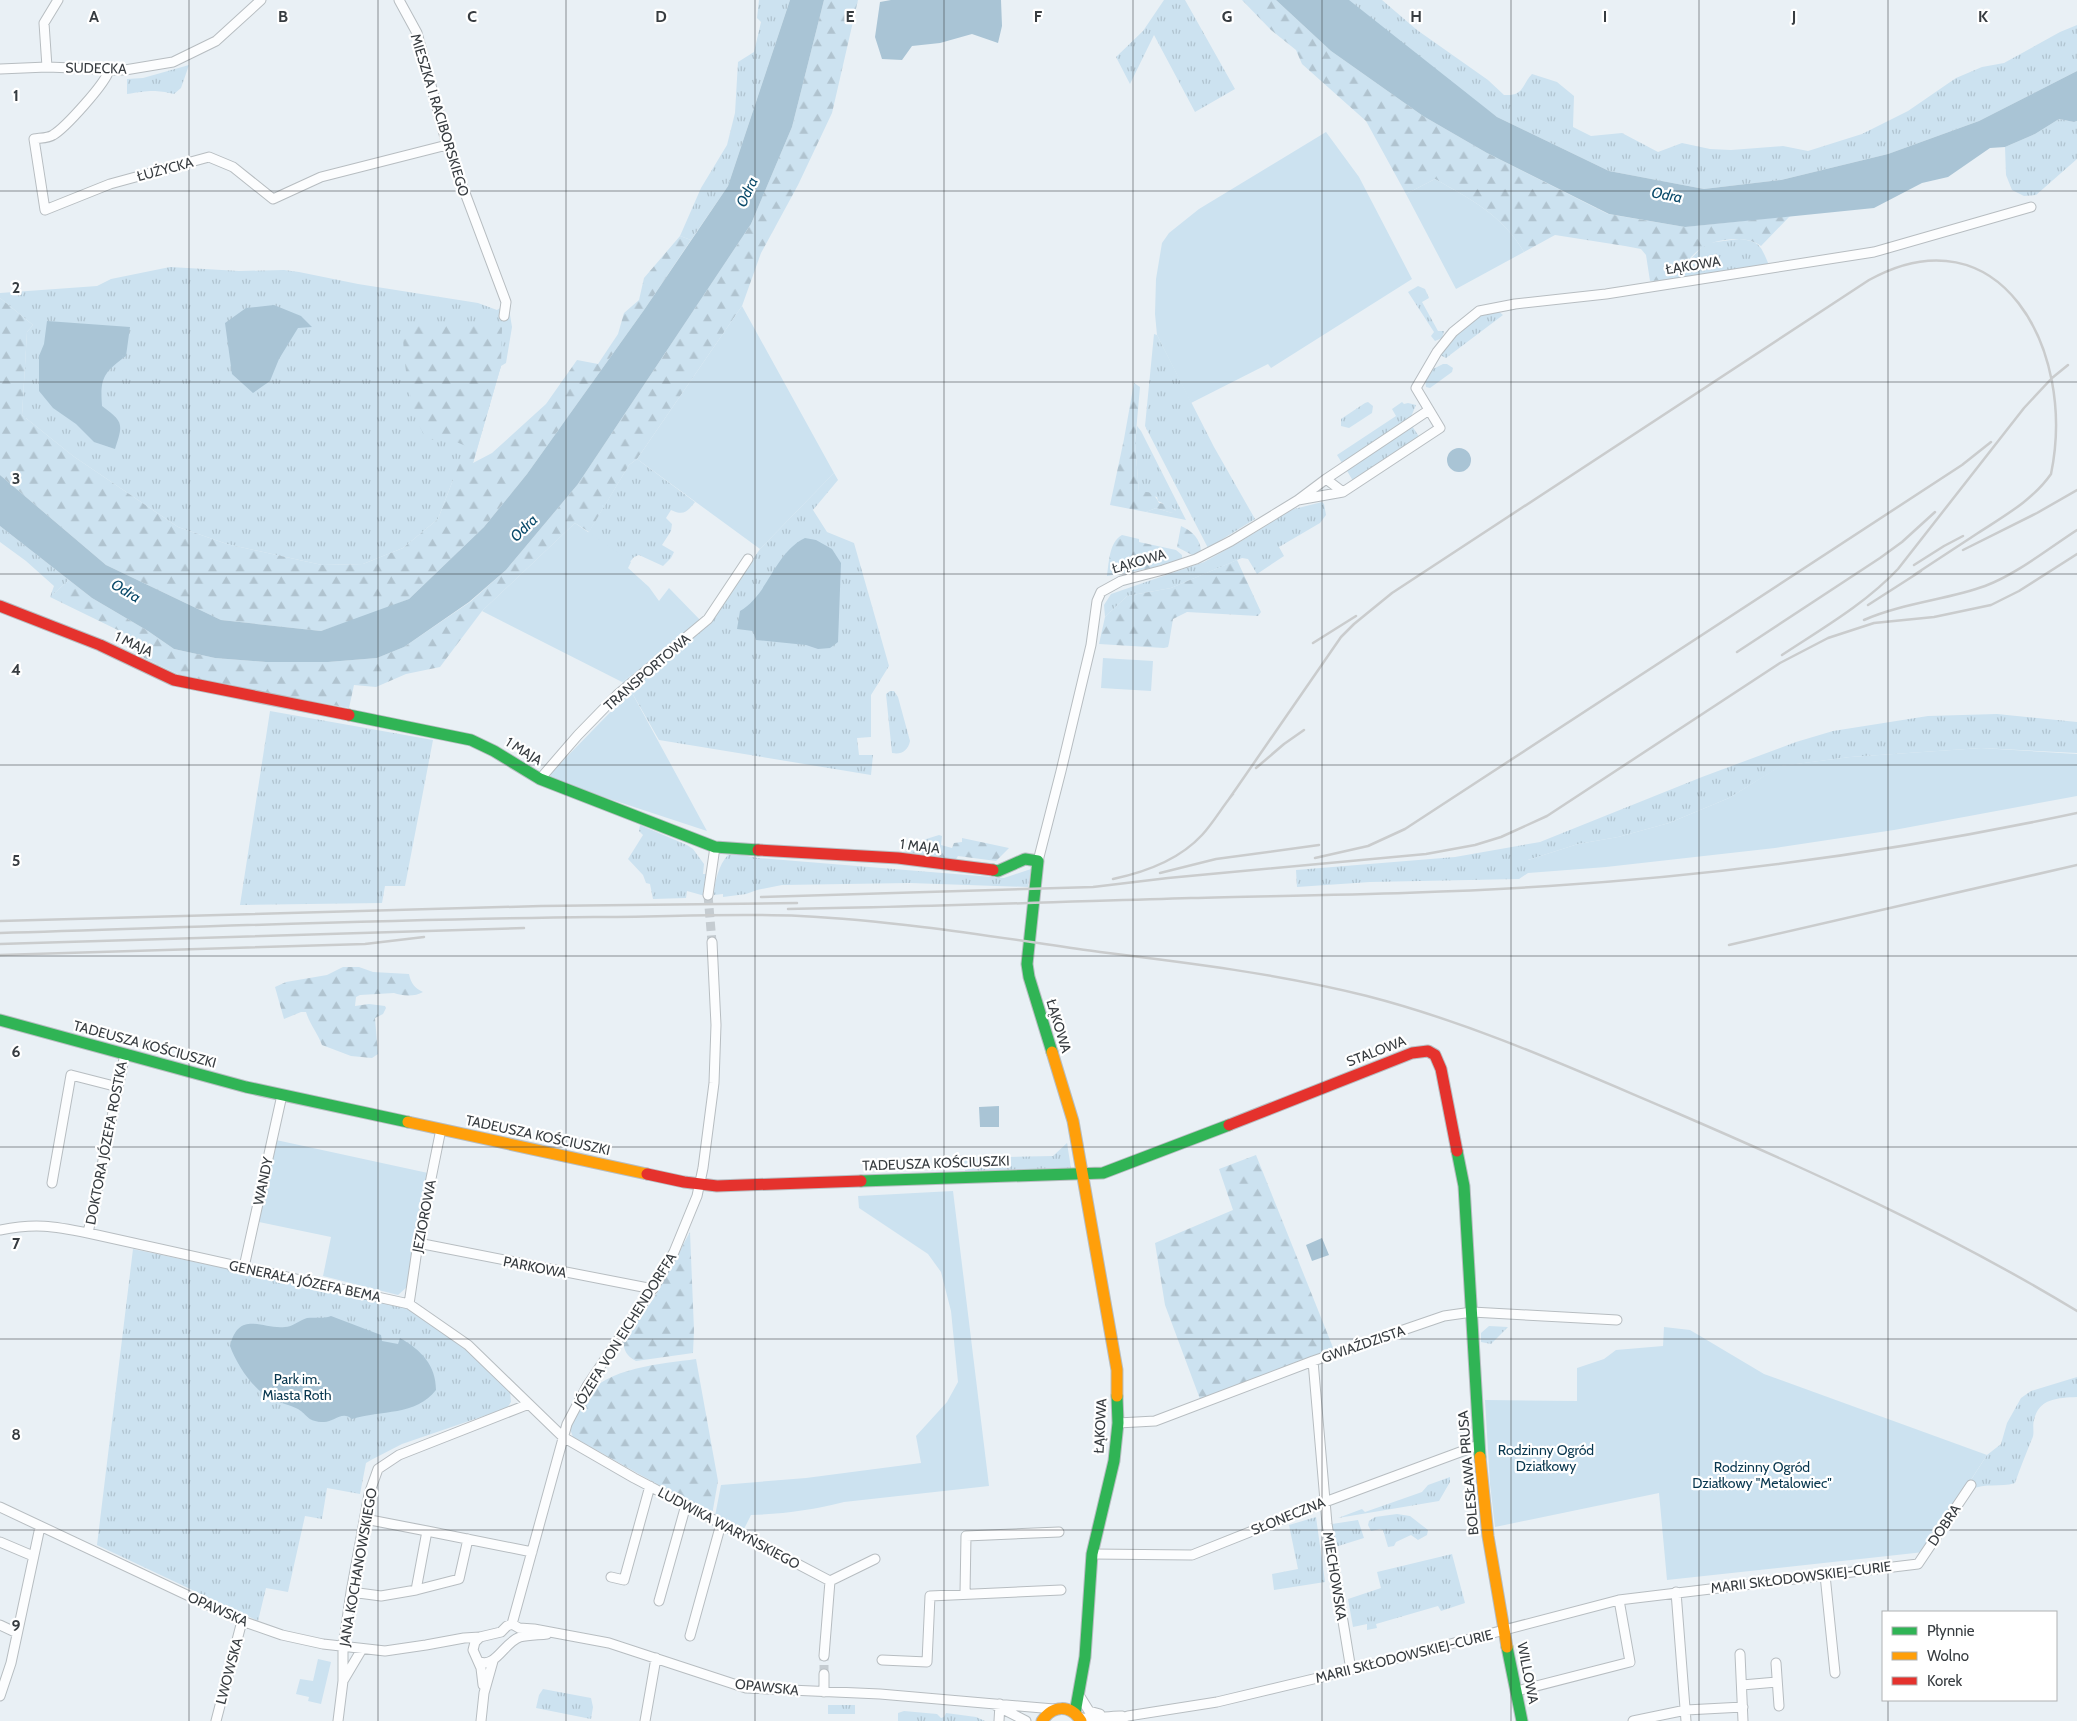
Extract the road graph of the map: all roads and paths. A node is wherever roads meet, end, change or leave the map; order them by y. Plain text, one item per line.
1 (58, 0) edge
2 (260, 0) edge
3 (399, 0) edge
4 (48, 66) junction
5 (0, 70) edge
6 (109, 70) junction
7 (447, 145) junction
8 (2031, 207) dead end
9 (504, 316) dead end
10 (1429, 410) junction
11 (1326, 479) junction
12 (1343, 492) junction
13 (1327, 494) junction
14 (1298, 500) junction
15 (748, 559) dead end
16 (0, 606) edge
17 (540, 779) junction
18 (715, 847) junction
19 (1038, 861) junction
20 (708, 895) tunnel mouth
21 (712, 942) tunnel mouth
22 (0, 1020) edge
23 (125, 1054) junction
24 (118, 1087) junction
25 (282, 1095) junction
26 (441, 1130) junction
27 (1082, 1174) junction
28 (52, 1184) dead end
29 (700, 1184) junction
30 (0, 1230) edge
31 (88, 1233) junction
32 (418, 1243) junction
33 (244, 1267) junction
34 (653, 1289) junction
35 (409, 1304) junction
36 (1472, 1312) junction
37 (1617, 1320) dead end
38 (1313, 1361) junction
39 (529, 1404) junction
40 (1118, 1423) junction
41 (563, 1436) junction
42 (1479, 1445) junction
43 (1971, 1485) dead end
44 (650, 1486) junction
45 (1324, 1502) junction
46 (686, 1505) junction
47 (0, 1507) edge
48 (365, 1519) junction
49 (721, 1524) junction
50 (40, 1527) junction
51 (427, 1531) junction
52 (1059, 1532) dead end
53 (468, 1539) junction
54 (0, 1542) edge
55 (532, 1552) junction
56 (1092, 1554) junction
57 (33, 1556) junction
58 (875, 1559) dead end
59 (1918, 1564) joint
60 (1824, 1575) junction
61 (611, 1577) dead end
62 (830, 1581) junction
63 (416, 1590) junction
64 (1061, 1590) dead end
65 (352, 1592) junction
66 (1676, 1592) junction
67 (965, 1593) junction
68 (1619, 1600) junction
69 (659, 1601) dead end
70 (242, 1622) junction
71 (0, 1625) edge
72 (516, 1630) junction
73 (1504, 1631) junction
74 (17, 1633) junction
75 (690, 1636) dead end
76 (480, 1637) junction
77 (452, 1641) junction
78 (343, 1647) junction
79 (362, 1649) junction
80 (473, 1650) junction
81 (1740, 1654) dead end
82 (824, 1656) tunnel mouth
83 (656, 1658) junction
84 (882, 1660) dead end
85 (478, 1661) junction
86 (492, 1661) junction
87 (1776, 1663) dead end
88 (1351, 1670) junction
89 (1835, 1673) dead end
90 (824, 1674) tunnel mouth
91 (343, 1681) junction
92 (1777, 1682) junction
93 (1742, 1685) junction
94 (1080, 1691) junction
95 (1517, 1691) junction
96 (824, 1692) junction
97 (484, 1693) junction
98 (0, 1696) edge
99 (1000, 1706) junction
100 (1779, 1706) dead end
101 (1743, 1707) junction
102 (1059, 1708) junction
103 (1686, 1710) junction
104 (1078, 1717) edge
105 (1110, 1718) edge
106 (216, 1721) edge
107 (338, 1721) edge
108 (480, 1721) edge
109 (645, 1721) edge
110 (999, 1721) edge
111 (1026, 1721) edge
112 (1042, 1721) edge
113 (1522, 1721) edge
114 (1633, 1721) edge
115 (1686, 1721) edge
116 (1743, 1721) edge

1 - 4 street
2 - 6 street, SUDECKA
3 - 7 street, MIESZKA I RACIBORSKIEGO
4 - 5 street, SUDECKA
4 - 6 street, SUDECKA
6 - 7 street, ŁUŻYCKA
7 - 9 street, MIESZKA I RACIBORSKIEGO
8 - 10 street, ŁĄKOWA
10 - 11 street, ŁĄKOWA
10 - 12 street, ŁĄKOWA
11 - 12 street
11 - 13 street
11 - 14 street, ŁĄKOWA
12 - 13 street, ŁĄKOWA
13 - 14 street, ŁĄKOWA
14 - 19 street, ŁĄKOWA
15 - 17 street, TRANSPORTOWA
16 - 17 street, 1 MAJA
17 - 18 street, 1 MAJA
18 - 19 street, 1 MAJA
18 - 20 street
19 - 27 street, ŁĄKOWA
21 - 29 street, JÓZEFA VON EICHENDORFFA
22 - 23 street, TADEUSZA KOŚCIUSZKI
23 - 24 street, DOKTORA JÓZEFA ROSTKA
23 - 25 street, TADEUSZA KOŚCIUSZKI
24 - 28 street
24 - 31 street, DOKTORA JÓZEFA ROSTKA
25 - 26 street, TADEUSZA KOŚCIUSZKI
25 - 33 street, WANDY
26 - 29 street, TADEUSZA KOŚCIUSZKI
26 - 32 street, JEZIOROWA
27 - 29 street, TADEUSZA KOŚCIUSZKI
27 - 36 street, STALOWA
27 - 40 street, ŁĄKOWA
29 - 34 street, JÓZEFA VON EICHENDORFFA
30 - 31 street, GENERAŁA JÓZEFA BEMA
31 - 33 street, GENERAŁA JÓZEFA BEMA
32 - 34 street, PARKOWA
32 - 35 street, JEZIOROWA
33 - 35 street, GENERAŁA JÓZEFA BEMA
34 - 41 street, JÓZEFA VON EICHENDORFFA
35 - 39 street, GENERAŁA JÓZEFA BEMA
36 - 37 street, GWIAŹDZISTA
36 - 38 street, GWIAŹDZISTA
36 - 42 street, BOLESŁAWA PRUSA
38 - 40 street, GWIAŹDZISTA
38 - 45 street, MIECHOWSKA
39 - 41 street, GENERAŁA JÓZEFA BEMA
39 - 48 street, JANA KOCHANOWSKIEGO
40 - 56 street, ŁĄKOWA
41 - 44 street, LUDWIKA WARYŃSKIEGO
41 - 55 street, JÓZEFA VON EICHENDORFFA
42 - 45 street, SŁONECZNA
42 - 73 street, BOLESŁAWA PRUSA
43 - 59 street, DOBRA
44 - 46 street, LUDWIKA WARYŃSKIEGO
44 - 61 street
45 - 56 street, SŁONECZNA
45 - 88 street, MIECHOWSKA
46 - 49 street, LUDWIKA WARYŃSKIEGO
46 - 69 street
47 - 50 street, OPAWSKA
48 - 51 street
48 - 65 street, JANA KOCHANOWSKIEGO
49 - 62 street, LUDWIKA WARYŃSKIEGO
49 - 75 street
50 - 57 street
50 - 70 street, OPAWSKA
51 - 53 street
51 - 63 street
52 - 67 street
53 - 55 street
53 - 63 street
54 - 57 street
55 - 72 street, JÓZEFA VON EICHENDORFFA
56 - 94 street, ŁĄKOWA
57 - 74 street
58 - 62 street
59 - 60 street, MARII SKŁODOWSKIEJ-CURIE
60 - 66 street, MARII SKŁODOWSKIEJ-CURIE
60 - 89 street
62 - 82 street
63 - 65 street
64 - 67 street
65 - 78 street, JANA KOCHANOWSKIEGO
66 - 68 street, MARII SKŁODOWSKIEJ-CURIE
66 - 103 street
67 - 84 street
68 - 73 street, MARII SKŁODOWSKIEJ-CURIE
68 - 95 street
70 - 78 street, OPAWSKA
70 - 106 street, LWOWSKA
71 - 74 street
72 - 76 street, OPAWSKA
72 - 83 street, OPAWSKA
72 - 86 street
73 - 88 street, MARII SKŁODOWSKIEJ-CURIE
73 - 95 street, WILLOWA
74 - 98 street
76 - 77 street, OPAWSKA
76 - 80 street
77 - 79 street, OPAWSKA
77 - 80 street
78 - 79 street, OPAWSKA
78 - 91 street, JANA KOCHANOWSKIEGO
79 - 91 street, JANA KOCHANOWSKIEGO
80 - 85 street
81 - 93 street
83 - 96 street, OPAWSKA
83 - 109 street
85 - 86 street
85 - 97 street
86 - 97 street
87 - 92 street
88 - 105 street, MARII SKŁODOWSKIEJ-CURIE
90 - 96 street
91 - 107 street, JANA KOCHANOWSKIEGO
92 - 93 street
92 - 100 street
93 - 101 street
94 - 102 street
94 - 104 street, ŁĄKOWA
94 - 105 street
95 - 113 street, WILLOWA
96 - 99 street, OPAWSKA
97 - 108 street
99 - 102 street, OPAWSKA
99 - 110 street
99 - 111 street, OPAWSKA
101 - 103 street
101 - 116 street
102 - 104 street
102 - 112 street
103 - 114 street
103 - 115 street
104 - 105 street, MARII SKŁODOWSKIEJ-CURIE

